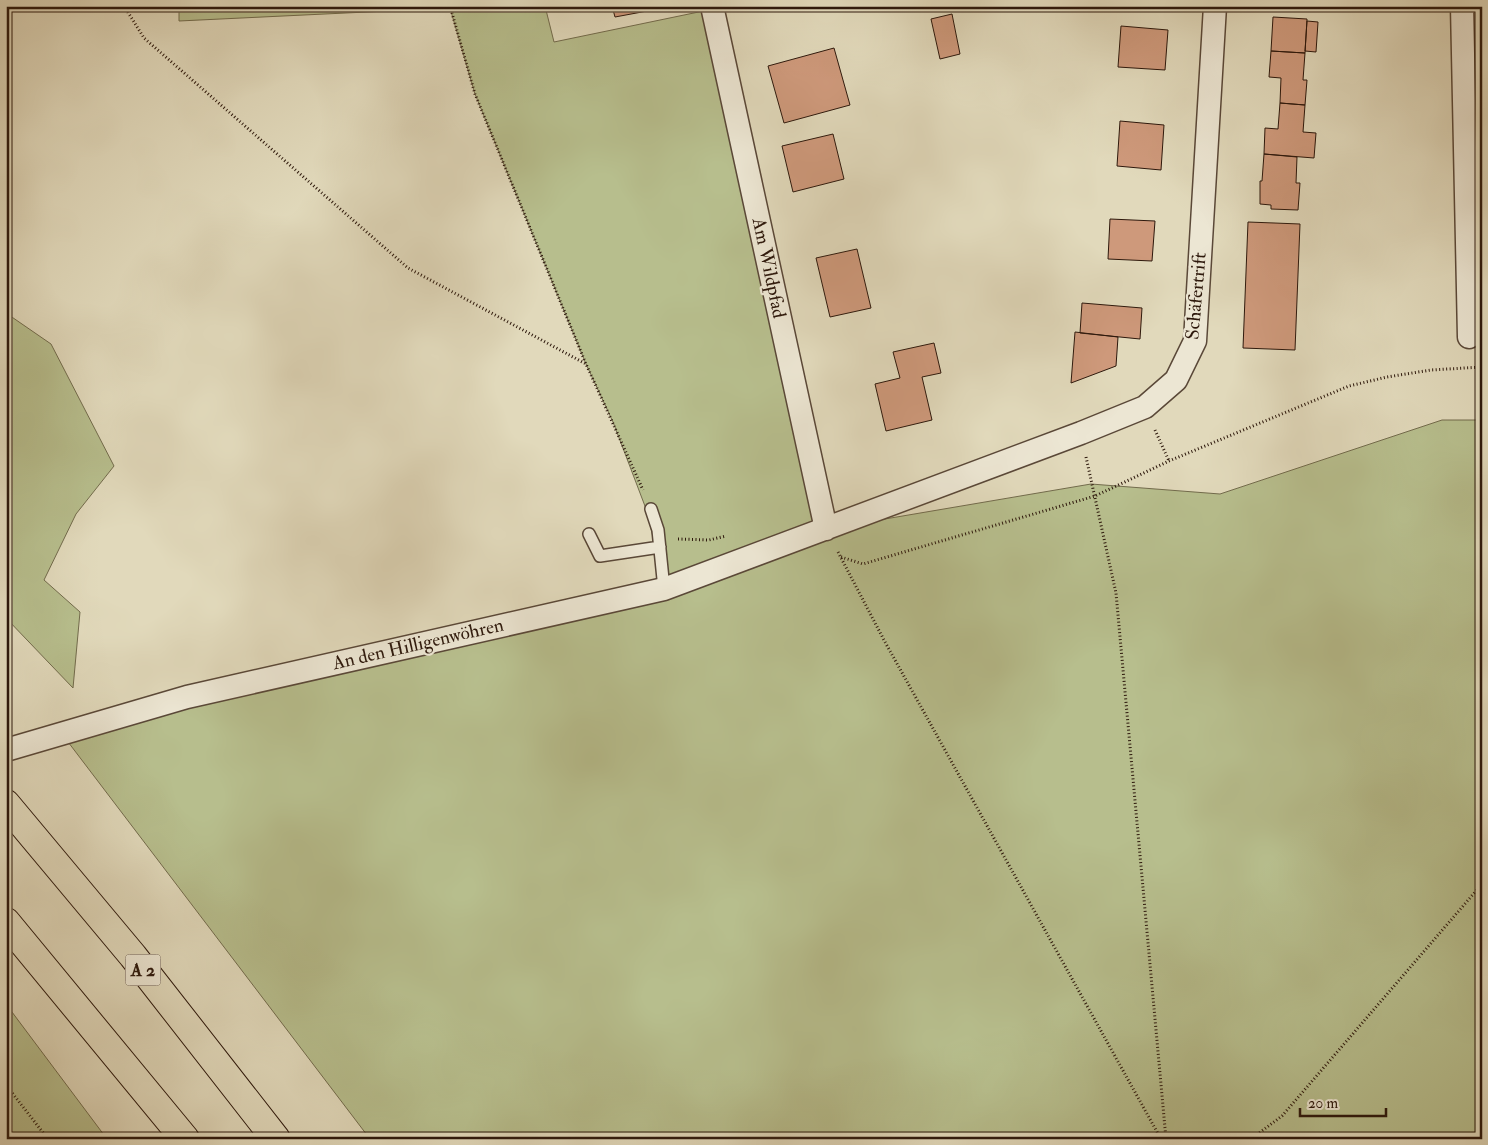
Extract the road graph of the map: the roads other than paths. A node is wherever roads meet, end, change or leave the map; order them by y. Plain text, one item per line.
1 (712, 6) edge
2 (1215, 6) edge
3 (1462, 6) edge
4 (1469, 337) dead end
5 (651, 509) road end
6 (826, 529) junction
7 (589, 534) dead end
8 (660, 547) junction
9 (664, 589) junction
10 (6, 750) edge
11 (6, 804) edge
12 (6, 922) edge
13 (185, 1139) edge
14 (276, 1139) edge

1 - 6 street, Am Wildpfad
2 - 6 street, Schäfertrift
3 - 4 street
5 - 8 lane
6 - 9 street, An den Hilligenwöhren
7 - 8 lane
8 - 9 lane
9 - 10 street, An den Hilligenwöhren
11 - 14 highway, A 2
12 - 13 highway

